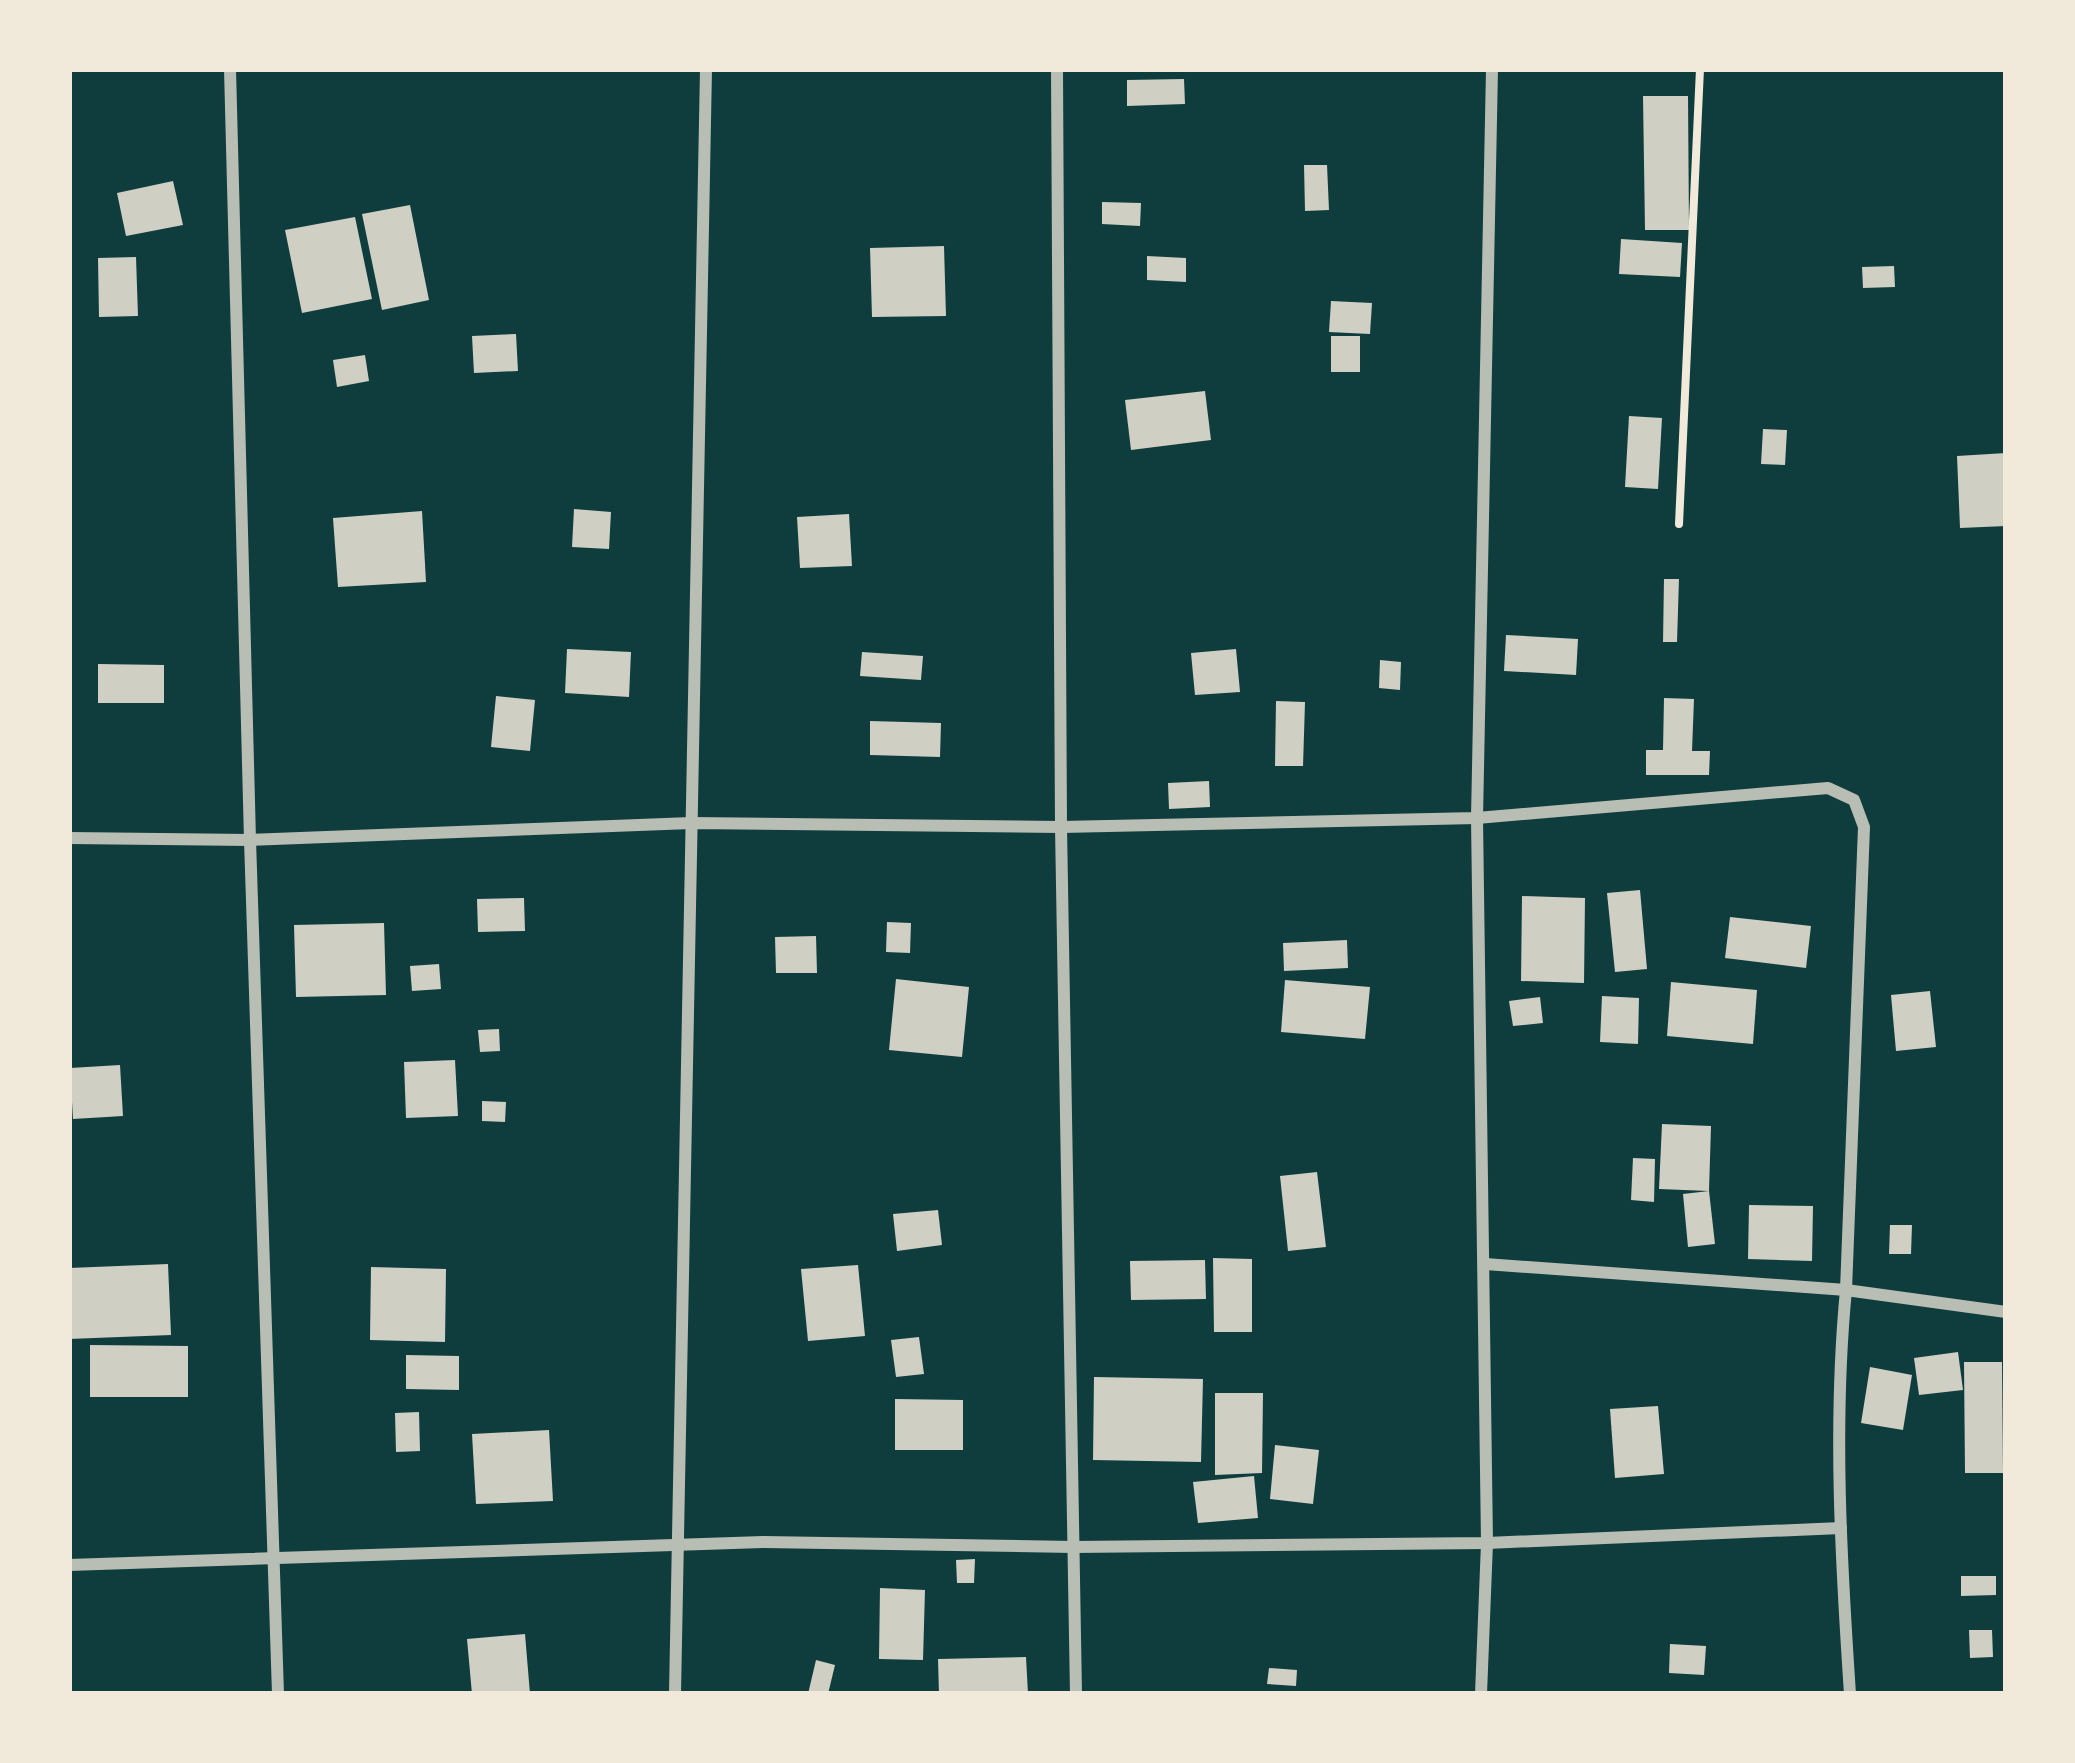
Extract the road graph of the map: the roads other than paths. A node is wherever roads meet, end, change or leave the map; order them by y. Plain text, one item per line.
1 (230, 69) edge
2 (706, 69) edge
3 (1057, 69) edge
4 (1492, 69) edge
5 (1478, 818) junction
6 (691, 823) junction
7 (1060, 827) junction
8 (69, 838) edge
9 (250, 840) junction
10 (1486, 1264) junction
11 (1846, 1290) junction
12 (2006, 1312) edge
13 (1841, 1528) junction
14 (1487, 1544) junction
15 (679, 1545) junction
16 (1073, 1547) junction
17 (273, 1558) junction
18 (69, 1565) edge
19 (278, 1694) edge
20 (674, 1694) edge
21 (1076, 1694) edge
22 (1481, 1694) edge
23 (1850, 1694) edge

1 - 9 street
2 - 6 street
3 - 7 street
4 - 5 street
5 - 7 street
5 - 10 street
5 - 11 street
6 - 7 street
6 - 9 street
6 - 15 street
7 - 16 street
8 - 9 street
9 - 17 street
10 - 11 street
10 - 14 street
11 - 12 street
11 - 13 street
13 - 14 street
13 - 23 street
14 - 16 street
14 - 22 street
15 - 16 street
15 - 17 street
15 - 20 street
16 - 21 street
17 - 18 street
17 - 19 street

